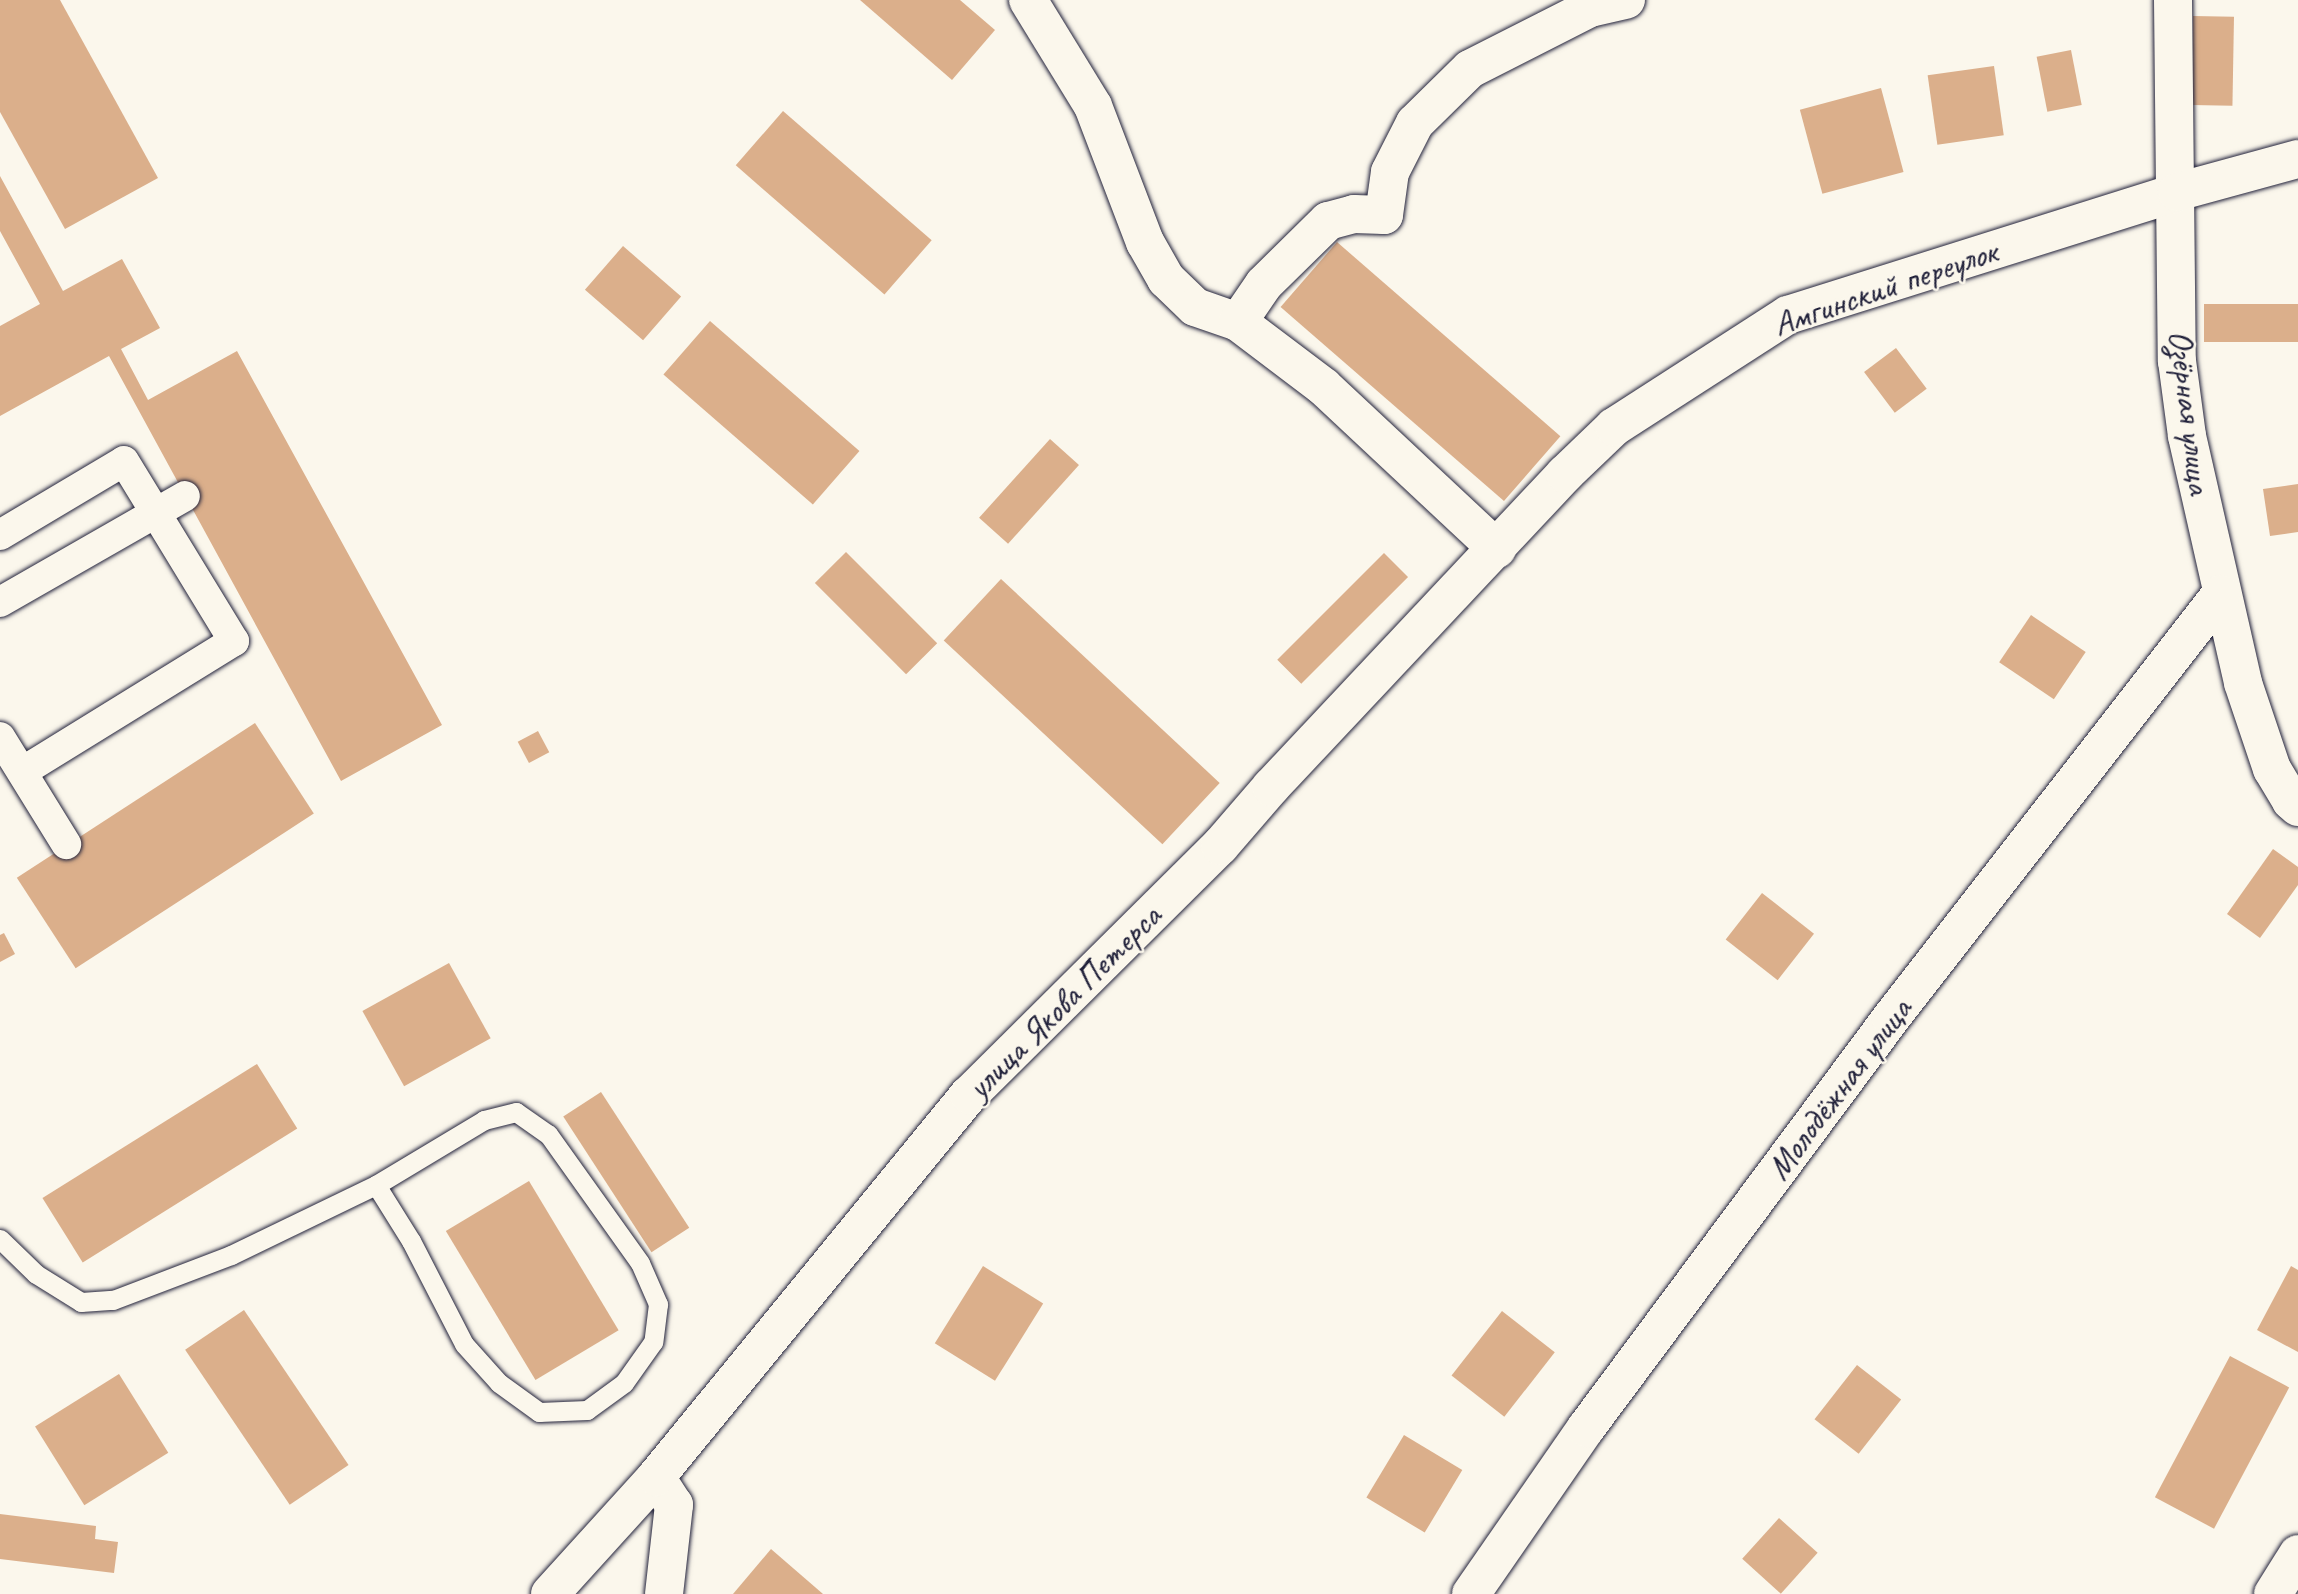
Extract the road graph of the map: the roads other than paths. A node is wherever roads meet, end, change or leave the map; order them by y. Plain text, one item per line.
1 (1028, 0) edge
2 (1626, 0) edge
3 (2173, 0) edge
4 (2298, 159) edge
5 (2177, 192) junction
6 (1238, 322) junction
7 (185, 496) dead end
8 (156, 513) junction
9 (0, 535) edge
10 (1497, 549) junction
11 (2221, 594) junction
12 (0, 602) edge
13 (0, 737) edge
14 (22, 772) junction
15 (2298, 807) edge
16 (66, 844) dead end
17 (376, 1185) junction
18 (0, 1239) edge
19 (656, 1477) junction
20 (2298, 1554) edge
21 (550, 1594) edge
22 (664, 1594) edge
23 (1471, 1594) edge
24 (2273, 1594) edge

1 - 6 street
2 - 6 street
3 - 5 street, Озёрная улица
4 - 5 street, Амгинский переулок
5 - 10 street, Амгинский переулок
5 - 11 street, Озёрная улица
6 - 10 street
7 - 8 street
8 - 9 street
8 - 12 street
8 - 14 street
10 - 19 street, улица Якова Петерса
11 - 15 street, Озёрная улица
11 - 23 street, Молодёжная улица
13 - 14 street
14 - 16 street
17 - 17 lane
17 - 18 lane
19 - 21 street, улица Якова Петерса
19 - 22 street
20 - 24 street

